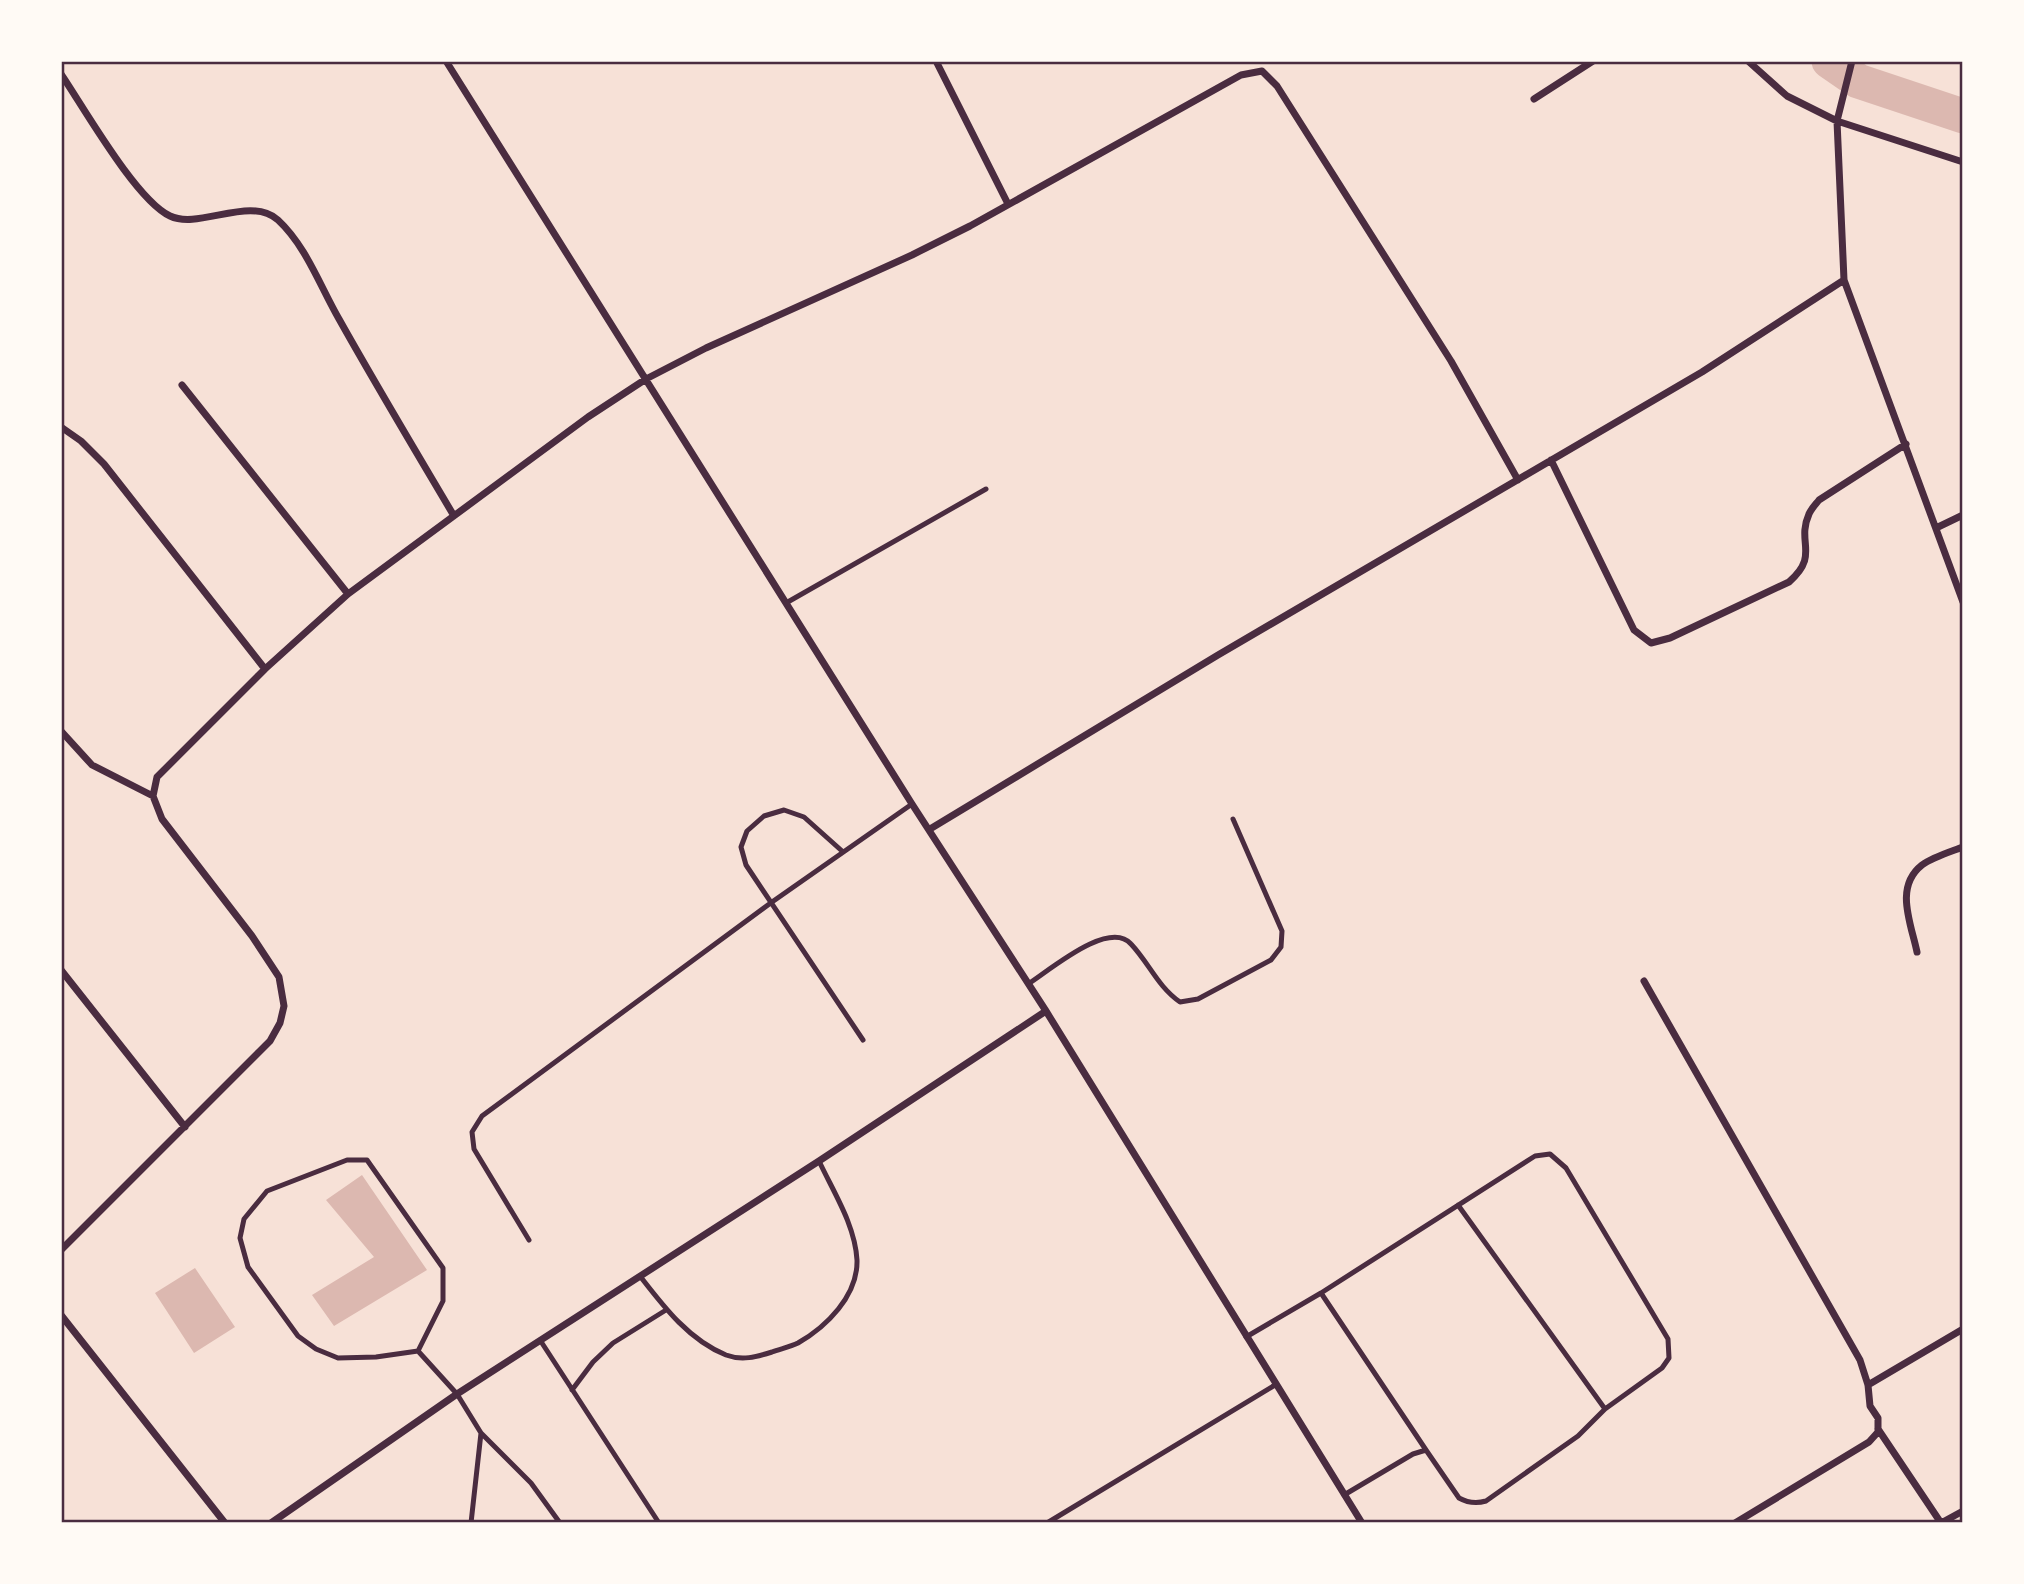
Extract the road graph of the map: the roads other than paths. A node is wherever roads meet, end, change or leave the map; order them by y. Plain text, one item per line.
1 (458, 61) edge
2 (936, 61) edge
3 (1261, 61) edge
4 (1594, 61) edge
5 (1748, 61) edge
6 (1852, 61) edge
7 (447, 64) edge
8 (1262, 71) junction
9 (61, 74) edge
10 (1534, 99) dead end
11 (1837, 121) junction
12 (1963, 162) edge
13 (1008, 205) junction
14 (1844, 280) junction
15 (646, 379) junction
16 (182, 385) dead end
17 (61, 426) edge
18 (1906, 444) junction
19 (1552, 460) junction
20 (1518, 480) junction
21 (986, 489) dead end
22 (1963, 515) edge
23 (454, 516) junction
24 (1936, 528) junction
25 (348, 594) junction
26 (1963, 602) edge
27 (786, 603) junction
28 (265, 669) junction
29 (61, 731) edge
30 (153, 796) junction
31 (912, 804) junction
32 (1233, 820) dead end
33 (930, 830) junction
34 (1963, 847) edge
35 (842, 851) junction
36 (772, 902) junction
37 (1917, 952) dead end
38 (61, 970) edge
39 (1644, 981) dead end
40 (1028, 984) junction
41 (1046, 1011) junction
42 (863, 1040) dead end
43 (185, 1126) junction
44 (819, 1161) junction
45 (1458, 1205) junction
46 (529, 1240) dead end
47 (61, 1250) edge
48 (640, 1276) junction
49 (1321, 1293) junction
50 (667, 1310) junction
51 (61, 1315) edge
52 (1963, 1329) edge
53 (1246, 1337) junction
54 (540, 1340) junction
55 (418, 1350) junction
56 (1275, 1385) junction
57 (1868, 1385) junction
58 (572, 1390) junction
59 (457, 1394) junction
60 (1605, 1409) junction
61 (1878, 1429) junction
62 (481, 1433) junction
63 (1426, 1450) junction
64 (1345, 1495) junction
65 (1963, 1511) edge
66 (225, 1523) edge
67 (271, 1523) edge
68 (471, 1523) edge
69 (560, 1523) edge
70 (659, 1523) edge
71 (1047, 1523) edge
72 (1362, 1523) edge
73 (1735, 1523) edge

1 - 7 street
2 - 13 street
3 - 8 street
4 - 10 street
5 - 11 street
6 - 11 street
7 - 15 street
8 - 13 street
8 - 20 street
9 - 23 street
11 - 12 street
11 - 14 street
13 - 15 street
14 - 18 street
14 - 19 street
15 - 23 street
15 - 27 street
16 - 25 street
17 - 28 street
18 - 19 street
18 - 24 street
19 - 20 street
20 - 33 street
21 - 27 lane
22 - 24 street
23 - 25 street
24 - 26 street
25 - 28 street
27 - 31 street
28 - 30 street
29 - 30 street
30 - 43 street
31 - 33 street
31 - 35 lane
32 - 40 lane
33 - 40 street
34 - 37 street
35 - 36 lane
35 - 36 lane
36 - 42 lane
36 - 46 lane
38 - 43 street
39 - 57 street
40 - 41 street
41 - 44 street
41 - 53 street
43 - 47 street
44 - 48 street
44 - 50 lane
45 - 49 lane
45 - 60 lane
45 - 60 lane
48 - 50 lane
48 - 54 street
49 - 53 lane
49 - 63 lane
50 - 58 lane
51 - 66 street
52 - 57 street
53 - 56 street
54 - 58 lane
54 - 59 street
55 - 55 lane
55 - 59 lane
56 - 64 street
56 - 71 lane
57 - 61 street
58 - 70 lane
59 - 62 lane
59 - 67 street
60 - 63 lane
61 - 65 street
61 - 73 street
62 - 68 lane
62 - 69 lane
63 - 64 lane
64 - 72 street

